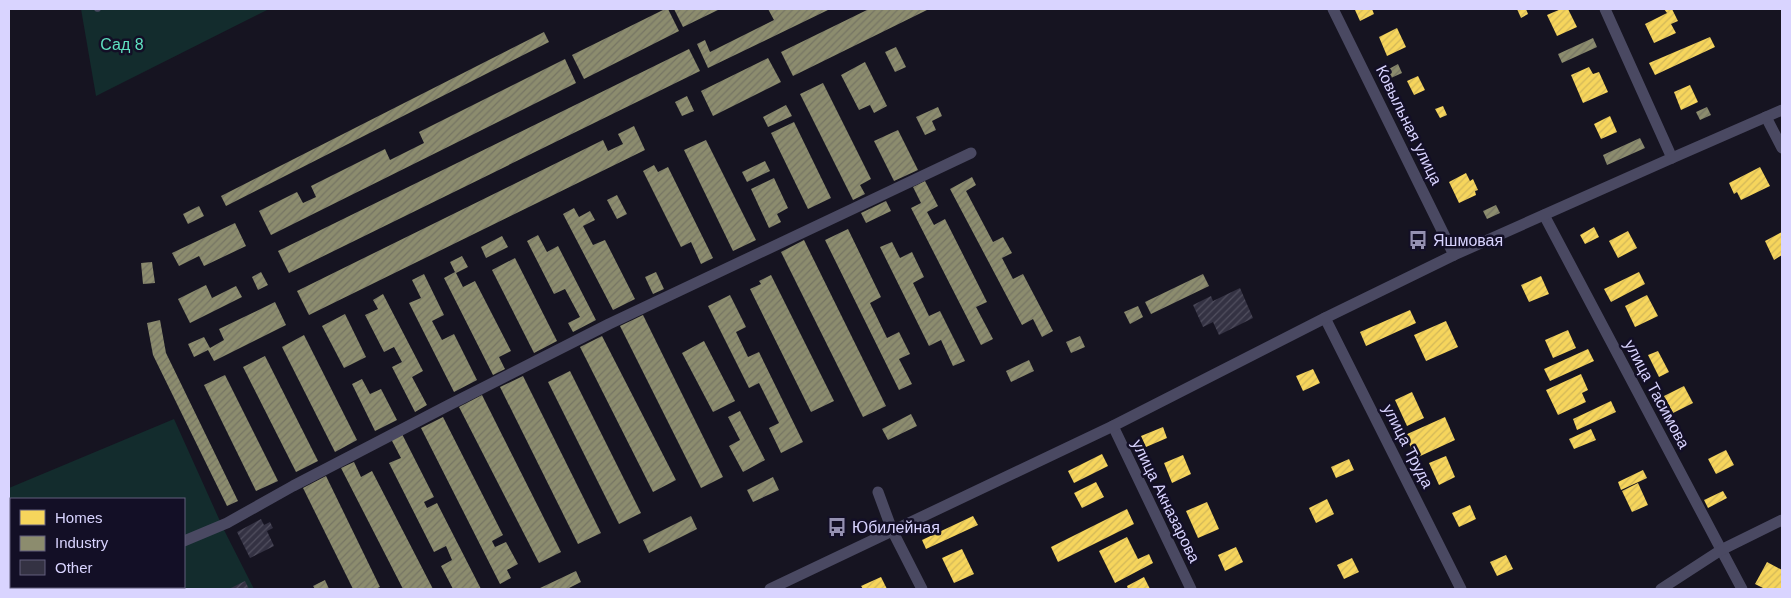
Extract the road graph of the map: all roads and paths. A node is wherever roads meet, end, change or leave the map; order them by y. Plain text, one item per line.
1 (1334, 9) edge
2 (1605, 9) edge
3 (1782, 110) edge
4 (1766, 117) junction
5 (1782, 148) edge
6 (971, 153) dead end
7 (1672, 158) junction
8 (1544, 215) junction
9 (1454, 255) junction
10 (1325, 318) junction
11 (1112, 426) junction
12 (878, 492) dead end
13 (1782, 520) edge
14 (892, 530) junction
15 (185, 541) edge
16 (1721, 550) junction
17 (770, 589) edge
18 (922, 589) edge
19 (1191, 589) edge
20 (1461, 589) edge
21 (1661, 589) edge
22 (1742, 589) edge

1 - 9 street, Ковыльная улица
2 - 7 street
3 - 4 street
4 - 5 street
4 - 7 street
6 - 15 street
7 - 8 street
8 - 9 street
8 - 16 street, улица Тасимова
9 - 10 street
10 - 11 street
10 - 20 street, улица Труда
11 - 14 street
11 - 19 street, улица Акназарова
12 - 14 street
13 - 16 street
14 - 17 street
14 - 18 street
16 - 21 street
16 - 22 street, улица Тасимова

